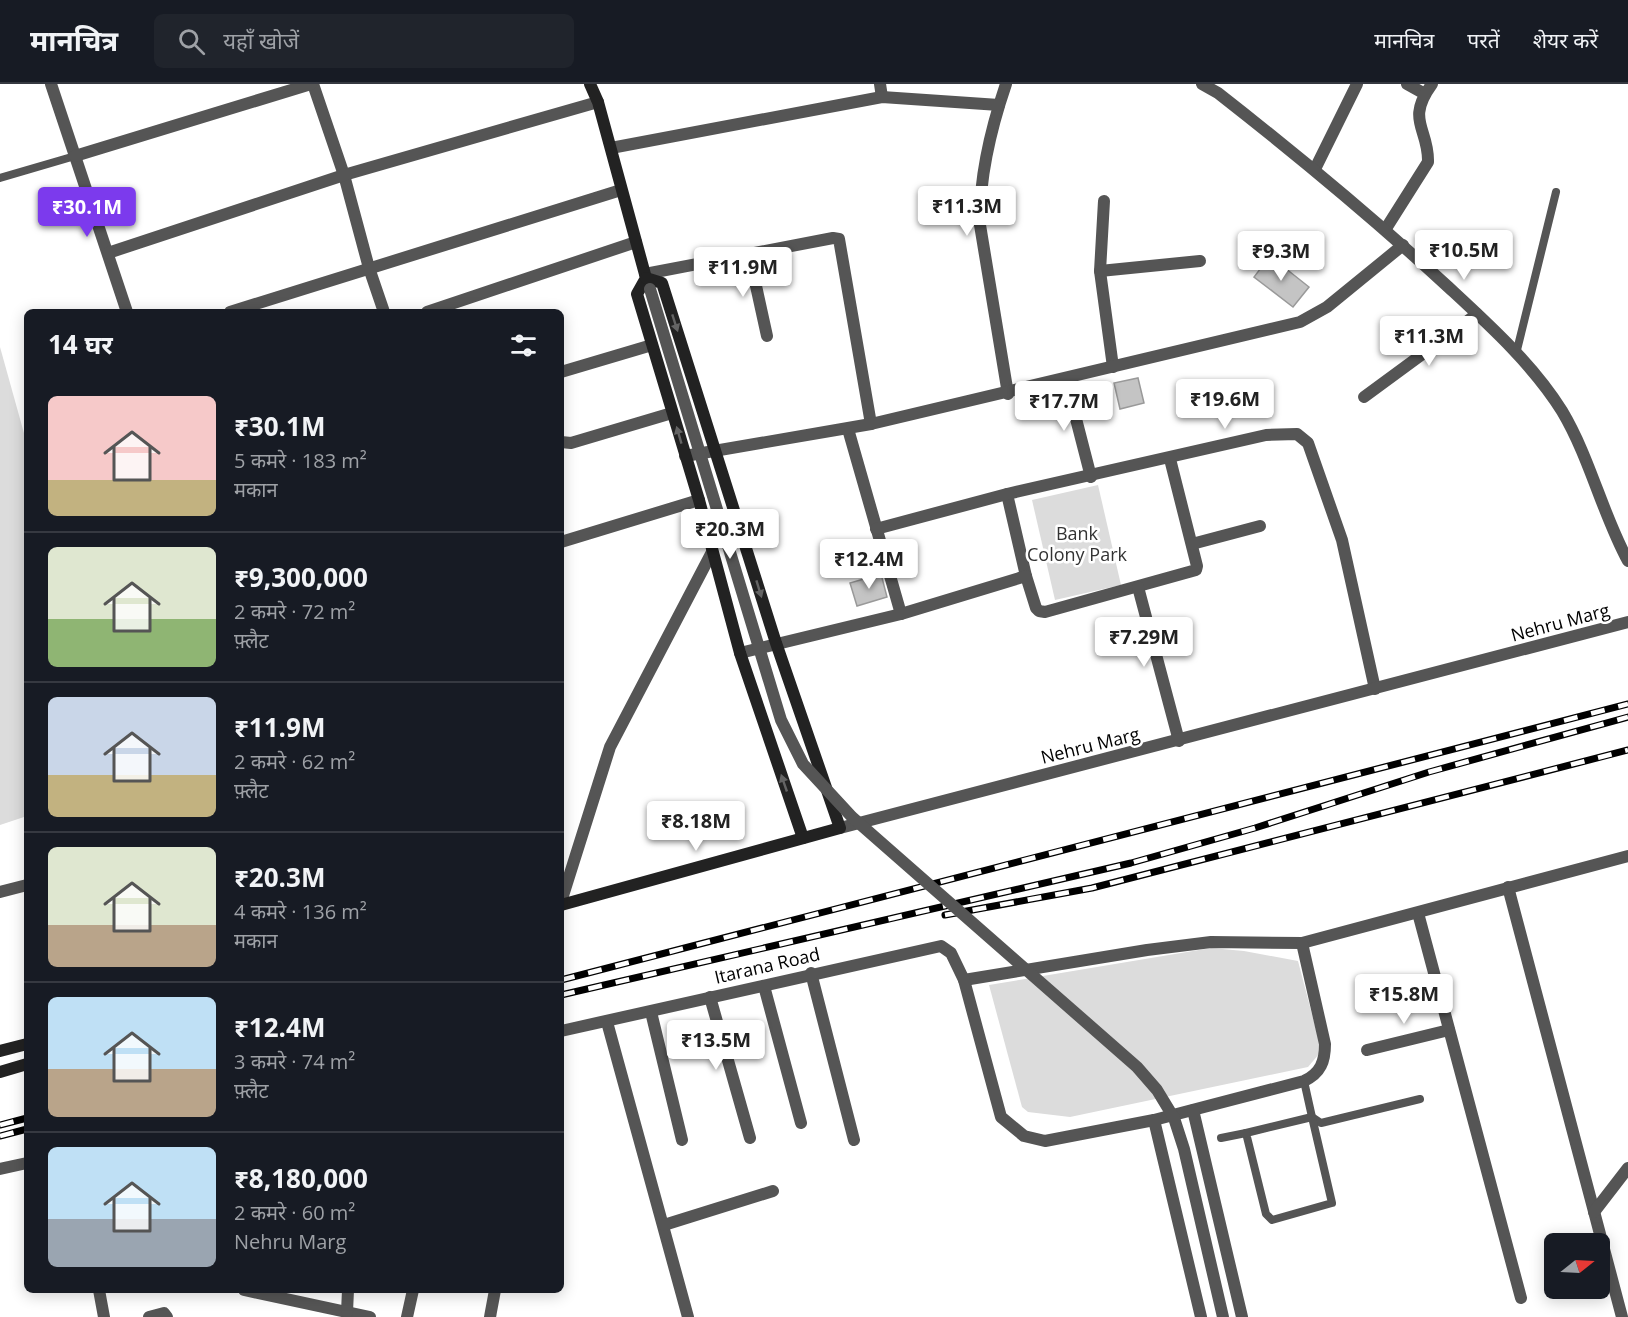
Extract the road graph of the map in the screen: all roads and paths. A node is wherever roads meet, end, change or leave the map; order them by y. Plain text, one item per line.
1 (51, 84) edge
2 (312, 84) edge
3 (880, 84) edge
4 (1006, 84) edge
5 (1202, 84) edge
6 (1357, 84) edge
7 (1407, 84) edge
8 (593, 86) edge
9 (1429, 89) edge
10 (882, 97) junction
11 (597, 102) junction
12 (999, 105) junction
13 (610, 148) junction
14 (75, 156) junction
15 (1315, 169) junction
16 (344, 175) junction
17 (0, 178) edge
18 (621, 190) junction
19 (1556, 192) dead end
20 (1104, 201) dead end
21 (1385, 230) junction
22 (636, 242) junction
23 (1403, 245) junction
24 (108, 253) junction
25 (749, 254) junction
26 (1200, 261) dead end
27 (369, 268) junction
28 (1100, 271) junction
29 (647, 280) junction
30 (126, 309) edge
31 (239, 309) edge
32 (383, 309) edge
33 (436, 309) edge
34 (1477, 314) junction
35 (767, 336) dead end
36 (652, 345) junction
37 (1516, 354) junction
38 (1113, 367) junction
39 (564, 371) edge
40 (1066, 380) junction
41 (1008, 394) junction
42 (1364, 397) dead end
43 (672, 412) junction
44 (871, 424) junction
45 (848, 429) junction
46 (564, 442) edge
47 (716, 450) junction
48 (685, 456) junction
49 (1170, 459) junction
50 (1091, 477) junction
51 (1007, 494) junction
52 (699, 500) junction
53 (1260, 526) dead end
54 (876, 529) junction
55 (564, 541) edge
56 (1192, 544) junction
57 (712, 552) junction
58 (1628, 561) edge
59 (1026, 576) junction
60 (1138, 587) junction
61 (901, 614) junction
62 (1628, 622) edge
63 (776, 643) junction
64 (740, 653) junction
65 (1375, 689) junction
66 (1179, 741) junction
67 (840, 828) junction
68 (803, 838) junction
69 (1628, 856) edge
70 (24, 886) edge
71 (1508, 887) junction
72 (0, 892) edge
73 (564, 893) edge
74 (564, 902) edge
75 (1418, 913) junction
76 (1302, 943) junction
77 (811, 973) junction
78 (964, 980) junction
79 (764, 987) junction
80 (710, 997) junction
81 (651, 1012) junction
82 (607, 1022) junction
83 (564, 1030) edge
84 (1449, 1030) junction
85 (24, 1045) edge
86 (1366, 1050) dead end
87 (0, 1051) edge
88 (24, 1065) edge
89 (0, 1072) edge
90 (1304, 1081) junction
91 (1420, 1099) dead end
92 (1193, 1110) junction
93 (1312, 1117) junction
94 (1154, 1120) junction
95 (801, 1123) dead end
96 (1246, 1133) junction
97 (750, 1138) dead end
98 (1221, 1138) dead end
99 (682, 1140) dead end
100 (855, 1140) dead end
101 (24, 1164) edge
102 (1628, 1168) edge
103 (0, 1169) edge
104 (773, 1191) dead end
105 (1594, 1212) junction
106 (664, 1225) junction
107 (100, 1293) edge
108 (258, 1293) edge
109 (348, 1293) edge
110 (411, 1293) edge
111 (494, 1293) edge
112 (1521, 1298) dead end
113 (347, 1312) junction
114 (105, 1317) edge
115 (149, 1317) edge
116 (167, 1317) edge
117 (370, 1317) edge
118 (407, 1317) edge
119 (490, 1317) edge
120 (688, 1317) edge
121 (1202, 1317) edge
122 (1223, 1317) edge
123 (1242, 1317) edge
124 (1622, 1317) edge

1 - 14 street
2 - 14 street
2 - 16 street
3 - 10 street
4 - 12 street
5 - 15 street
6 - 15 street
7 - 9 street
8 - 11 main road
9 - 21 street
10 - 12 street
10 - 13 street
11 - 13 main road
11 - 16 street
12 - 41 street
13 - 18 main road
14 - 17 lane
14 - 24 street
15 - 21 street
16 - 24 street
16 - 27 street
18 - 22 main road
18 - 27 street
19 - 37 lane
20 - 28 street
21 - 23 street
22 - 29 main road
22 - 33 street
23 - 34 street
23 - 38 street
24 - 30 street
25 - 29 street
25 - 35 street
25 - 44 street
26 - 28 street
27 - 31 street
27 - 32 street
28 - 38 street
29 - 36 main road
29 -> 47 main road
29 - 122 street, bridge
34 - 37 street
34 - 42 street
36 - 39 street
36 - 43 main road
37 - 58 street
38 - 40 street
40 - 41 street
40 - 50 street
41 - 44 street
43 - 46 street
48 -> 43 main road
44 - 45 street
45 - 47 street
45 - 54 street
47 - 48 street
47 -> 63 main road
48 - 52 main road
49 - 50 street
49 - 56 street
49 - 65 street
50 - 51 street
51 - 54 street
51 - 59 street
52 - 55 street
52 - 57 main road
53 - 56 street
54 - 61 street
56 - 60 street
57 - 64 main road
57 - 73 street
59 - 60 street
59 - 61 street
60 - 66 street
61 - 63 street
62 - 65 street, Nehru Marg
63 - 64 street
63 - 67 main road
68 -> 64 main road
65 - 66 street, Nehru Marg
66 - 67 street, Nehru Marg
67 - 68 main road, Nehru Marg
68 - 74 main road, Nehru Marg
69 - 71 street
70 - 72 street
71 - 75 street
71 - 105 street
75 - 76 street
75 - 84 street
76 - 78 street
76 - 90 street
77 - 78 street, Itarana Road
77 - 79 street, Itarana Road
77 - 100 street
78 - 94 street
79 - 80 street, Itarana Road
79 - 95 street
80 - 81 street, Itarana Road
80 - 97 street
81 - 82 street, Itarana Road
81 - 99 street
82 - 83 street, Itarana Road
82 - 106 street
84 - 86 street
84 - 112 street
85 - 87 main road
88 - 89 main road
90 - 92 street
90 - 93 lane
91 - 93 lane
92 - 94 street
92 - 123 street
93 - 96 lane
93 - 96 lane
94 - 121 street
96 - 98 lane
101 - 103 street
102 - 105 street
104 - 106 street
105 - 124 street
106 - 120 street
107 - 114 street
108 - 113 street
109 - 113 street
110 - 118 street
111 - 119 street
113 - 117 street
115 - 116 street

